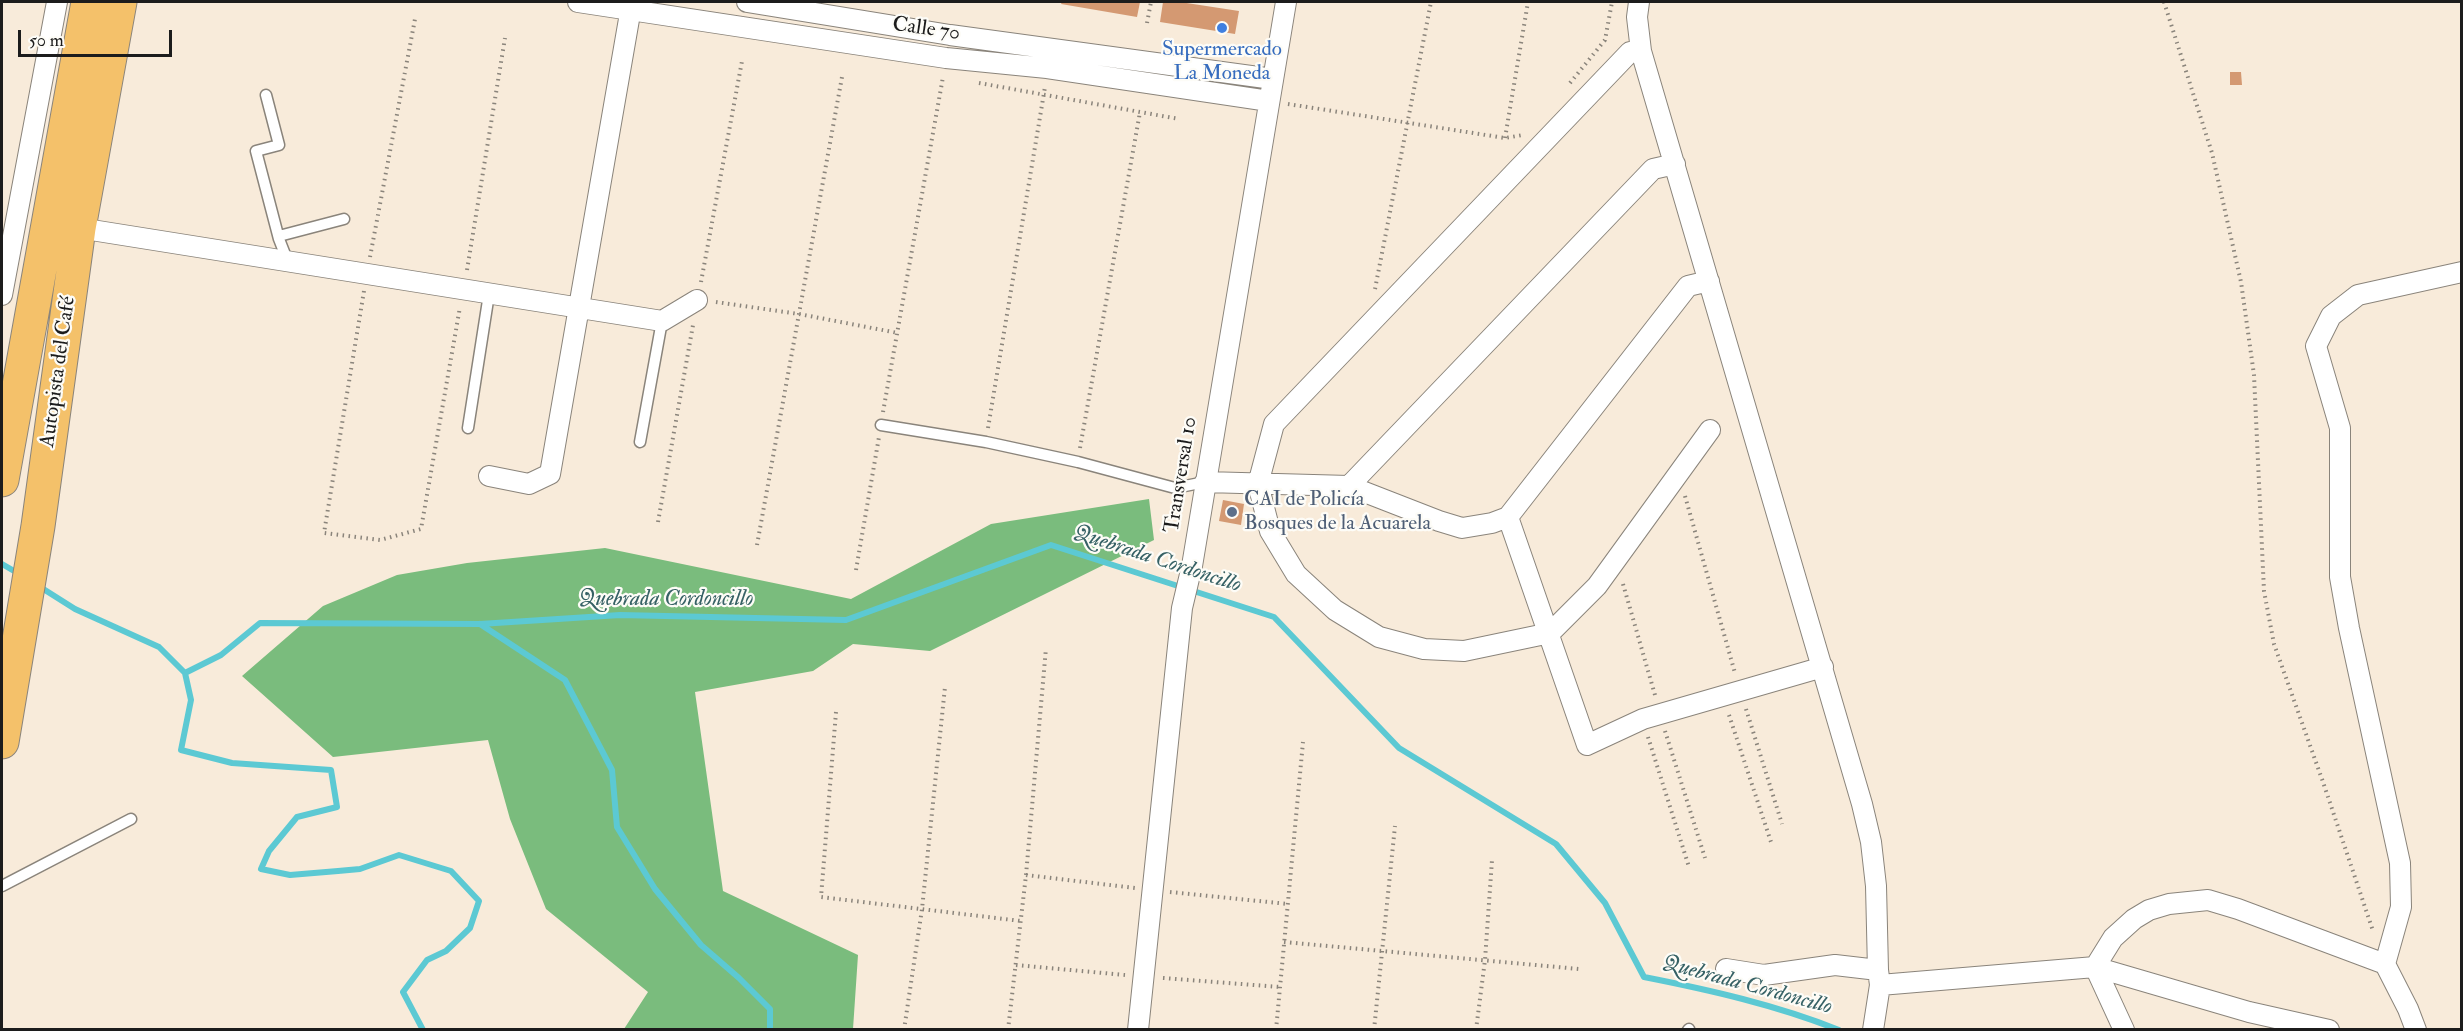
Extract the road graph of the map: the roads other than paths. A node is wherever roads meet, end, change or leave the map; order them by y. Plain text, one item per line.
1 (57, 2) edge
2 (88, 2) edge
3 (120, 2) edge
4 (578, 2) edge
5 (747, 2) edge
6 (1286, 2) edge
7 (1639, 2) edge
8 (632, 6) edge
9 (1641, 51) junction
10 (1273, 79) junction
11 (266, 95) dead end
12 (1269, 101) junction
13 (1675, 164) junction
14 (8, 216) edge
15 (344, 219) dead end
16 (79, 228) junction
17 (279, 236) junction
18 (288, 262) junction
19 (2462, 272) edge
20 (1709, 281) junction
21 (489, 294) junction
22 (2, 295) edge
23 (697, 300) road end
24 (580, 308) junction
25 (662, 321) junction
26 (881, 425) road end
27 (468, 428) dead end
28 (1710, 430) dead end
29 (640, 442) dead end
30 (489, 476) dead end
31 (2, 480) edge
32 (1205, 482) junction
33 (1258, 484) junction
34 (1349, 486) junction
35 (1508, 517) junction
36 (1550, 633) junction
37 (1823, 667) junction
38 (2, 742) edge
39 (131, 819) dead end
40 (2, 886) edge
41 (2385, 964) junction
42 (2096, 967) junction
43 (1726, 969) dead end
44 (1879, 978) junction
45 (1874, 1028) edge
46 (1138, 1029) edge
47 (2124, 1029) edge
48 (2329, 1029) edge
49 (2416, 1029) edge

1 - 14 street
2 - 31 highway, Autopista del Café
3 - 16 highway, Autopista del Café
4 - 8 street, Calle 70
5 - 10 street, Calle 70
6 - 10 street, Transversal 10
7 - 9 street
8 - 12 street, Calle 70
8 - 24 street
9 - 13 street
9 - 33 street
10 - 12 street, Transversal 10
11 - 17 lane
12 - 32 street, Transversal 10
13 - 20 street
13 - 34 street
14 - 22 street
15 - 17 lane
16 - 18 street
16 - 38 highway, Autopista del Café
17 - 18 lane
18 - 21 street
19 - 41 street
20 - 35 street
20 - 37 street
21 - 24 street
21 - 27 lane
23 - 25 street
24 - 25 street
24 - 30 street
25 - 29 lane
26 - 32 lane
28 - 36 street
32 - 33 street
32 - 46 street, Transversal 10
33 - 34 street
33 - 36 street
34 - 35 street
35 - 36 street
36 - 37 street
37 - 44 street
39 - 40 lane
41 - 42 street
41 - 49 street
42 - 44 street
42 - 47 street
42 - 48 street
43 - 44 street
44 - 45 street

